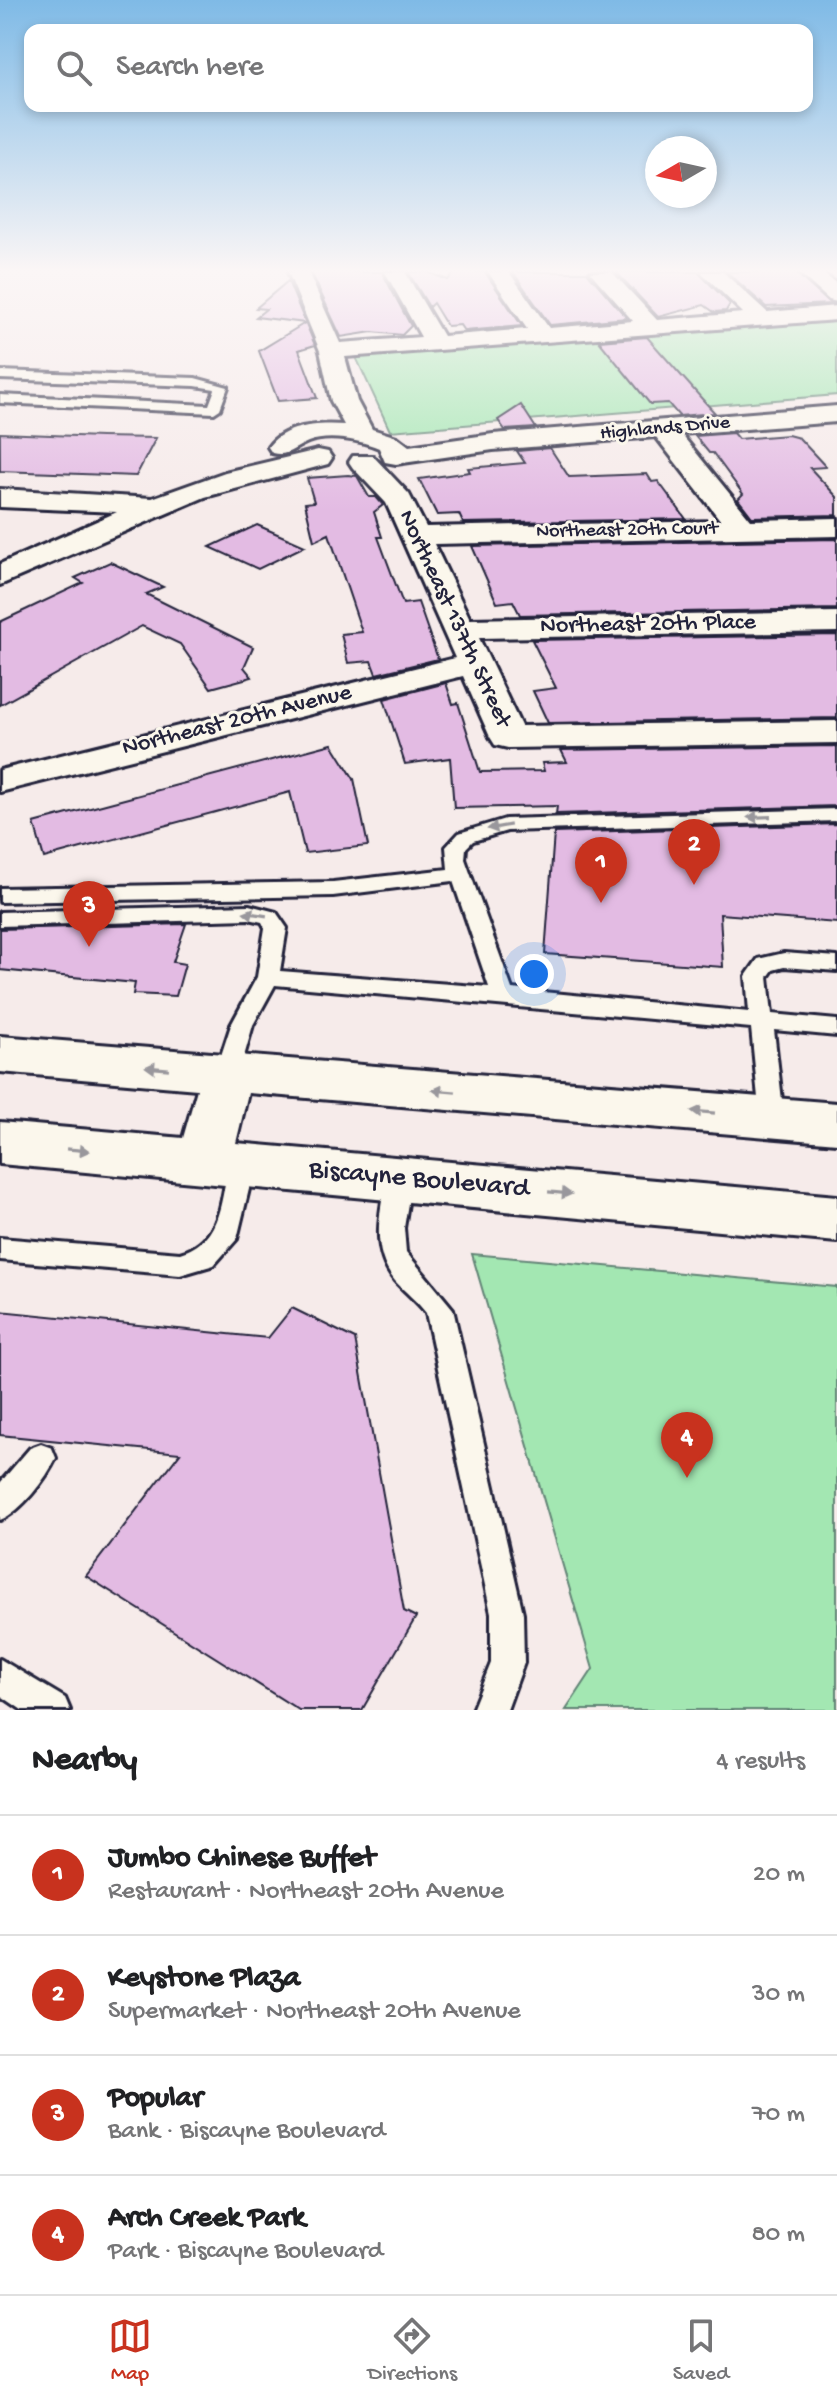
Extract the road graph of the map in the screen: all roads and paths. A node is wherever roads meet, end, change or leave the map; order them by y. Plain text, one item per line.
1 (332, 351) edge
2 (0, 375) edge
3 (191, 382) junction
4 (0, 399) edge
5 (344, 401) junction
6 (178, 407) junction
7 (826, 415) edge
8 (664, 430) junction
9 (837, 439) edge
10 (306, 445) junction
11 (379, 451) junction
12 (0, 498) edge
13 (155, 505) junction
14 (837, 527) edge
15 (743, 529) junction
16 (416, 536) junction
17 (0, 576) edge
18 (837, 622) edge
19 (458, 629) junction
20 (474, 663) junction
21 (837, 732) edge
22 (0, 781) edge
23 (837, 815) edge
24 (461, 874) junction
25 (0, 895) edge
26 (0, 919) edge
27 (837, 964) edge
28 (268, 977) junction
29 (503, 996) junction
30 (762, 1022) junction
31 (837, 1028) edge
32 (0, 1054) edge
33 (227, 1074) junction
34 (772, 1118) junction
35 (837, 1123) edge
36 (0, 1143) edge
37 (223, 1162) junction
38 (399, 1178) junction
39 (837, 1219) edge
40 (0, 1249) edge
41 (41, 1458) dead end
42 (0, 1506) edge
43 (0, 1676) edge
44 (53, 1710) edge
45 (489, 1710) edge

1 - 5 street, Northeast 137th Street
2 - 3 lane
3 - 6 lane
3 - 6 lane
4 - 6 lane
5 - 10 street
5 - 11 street, Northeast 137th Street
7 - 8 street, Highlands Drive
7 - 9 street
8 - 11 street, Highlands Drive
8 - 15 street
10 - 11 street, Highlands Drive
10 - 13 street
11 - 16 street, Northeast 137th Street
12 - 13 street
13 - 17 street
14 - 15 street, Northeast 20th Court
15 - 16 street, Northeast 20th Court
16 - 19 street, Northeast 137th Street
18 - 19 street, Northeast 20th Place
19 - 20 street, Northeast 137th Street
20 - 21 street, Northeast 137th Street
20 - 22 street, Northeast 20th Avenue
23 -> 24 lane
24 - 25 lane
24 - 29 lane
28 -> 26 lane
27 - 30 lane
28 - 29 lane
28 - 33 lane
29 - 30 lane
30 - 31 lane
30 - 34 lane
33 -> 32 main road
34 -> 33 main road
33 - 37 main road
34 - 35 main road
36 -> 37 main road, Biscayne Boulevard
37 - 38 main road, Biscayne Boulevard
37 - 40 lane
38 -> 39 main road, Biscayne Boulevard
38 - 45 lane
41 - 42 lane
43 - 44 lane

